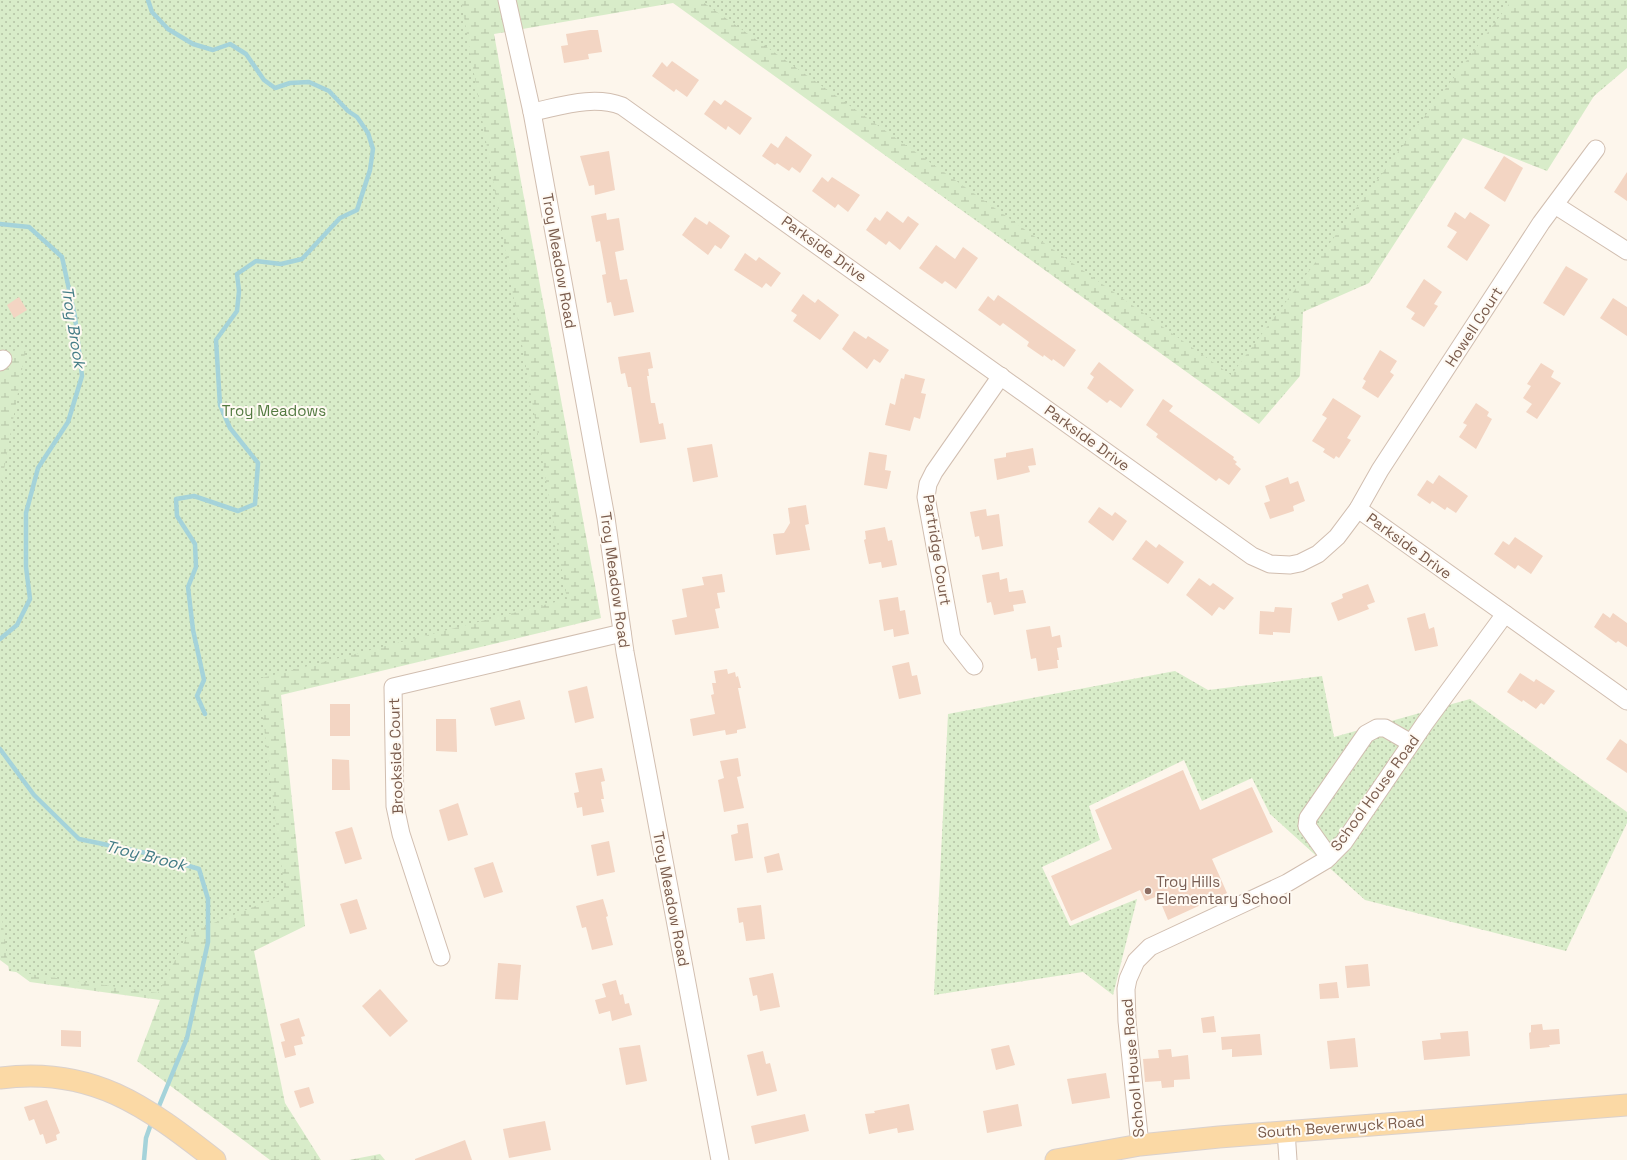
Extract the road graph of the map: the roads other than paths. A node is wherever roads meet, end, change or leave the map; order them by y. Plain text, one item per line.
1 (507, 0) edge
2 (532, 112) junction
3 (1596, 149) dead end
4 (1555, 205) junction
5 (1627, 251) edge
6 (1001, 376) junction
7 (1358, 509) junction
8 (1505, 614) junction
9 (622, 633) junction
10 (974, 666) dead end
11 (1627, 701) edge
12 (1411, 743) junction
13 (1329, 857) junction
14 (441, 957) dead end
15 (0, 1078) edge
16 (1627, 1106) edge
17 (1286, 1131) junction
18 (1140, 1145) junction
19 (214, 1160) edge
20 (720, 1160) edge
21 (1056, 1160) edge
22 (1288, 1160) edge

1 - 2 street, Troy Meadow Road
2 - 6 street, Parkside Drive
2 - 9 street, Troy Meadow Road
3 - 4 street, Howell Court
4 - 5 street
4 - 7 street, Howell Court
6 - 7 street, Parkside Drive
6 - 10 street, Partridge Court
7 - 8 street, Parkside Drive
8 - 11 street, Parkside Drive
8 - 12 street, School House Road
9 - 14 street, Brookside Court
9 - 20 street, Troy Meadow Road
12 - 13 street, School House Road
12 - 13 street
13 - 18 street, School House Road
15 - 19 main road
16 - 17 main road, South Beverwyck Road
17 - 18 main road, South Beverwyck Road
17 - 22 street
18 - 21 main road, South Beverwyck Road

